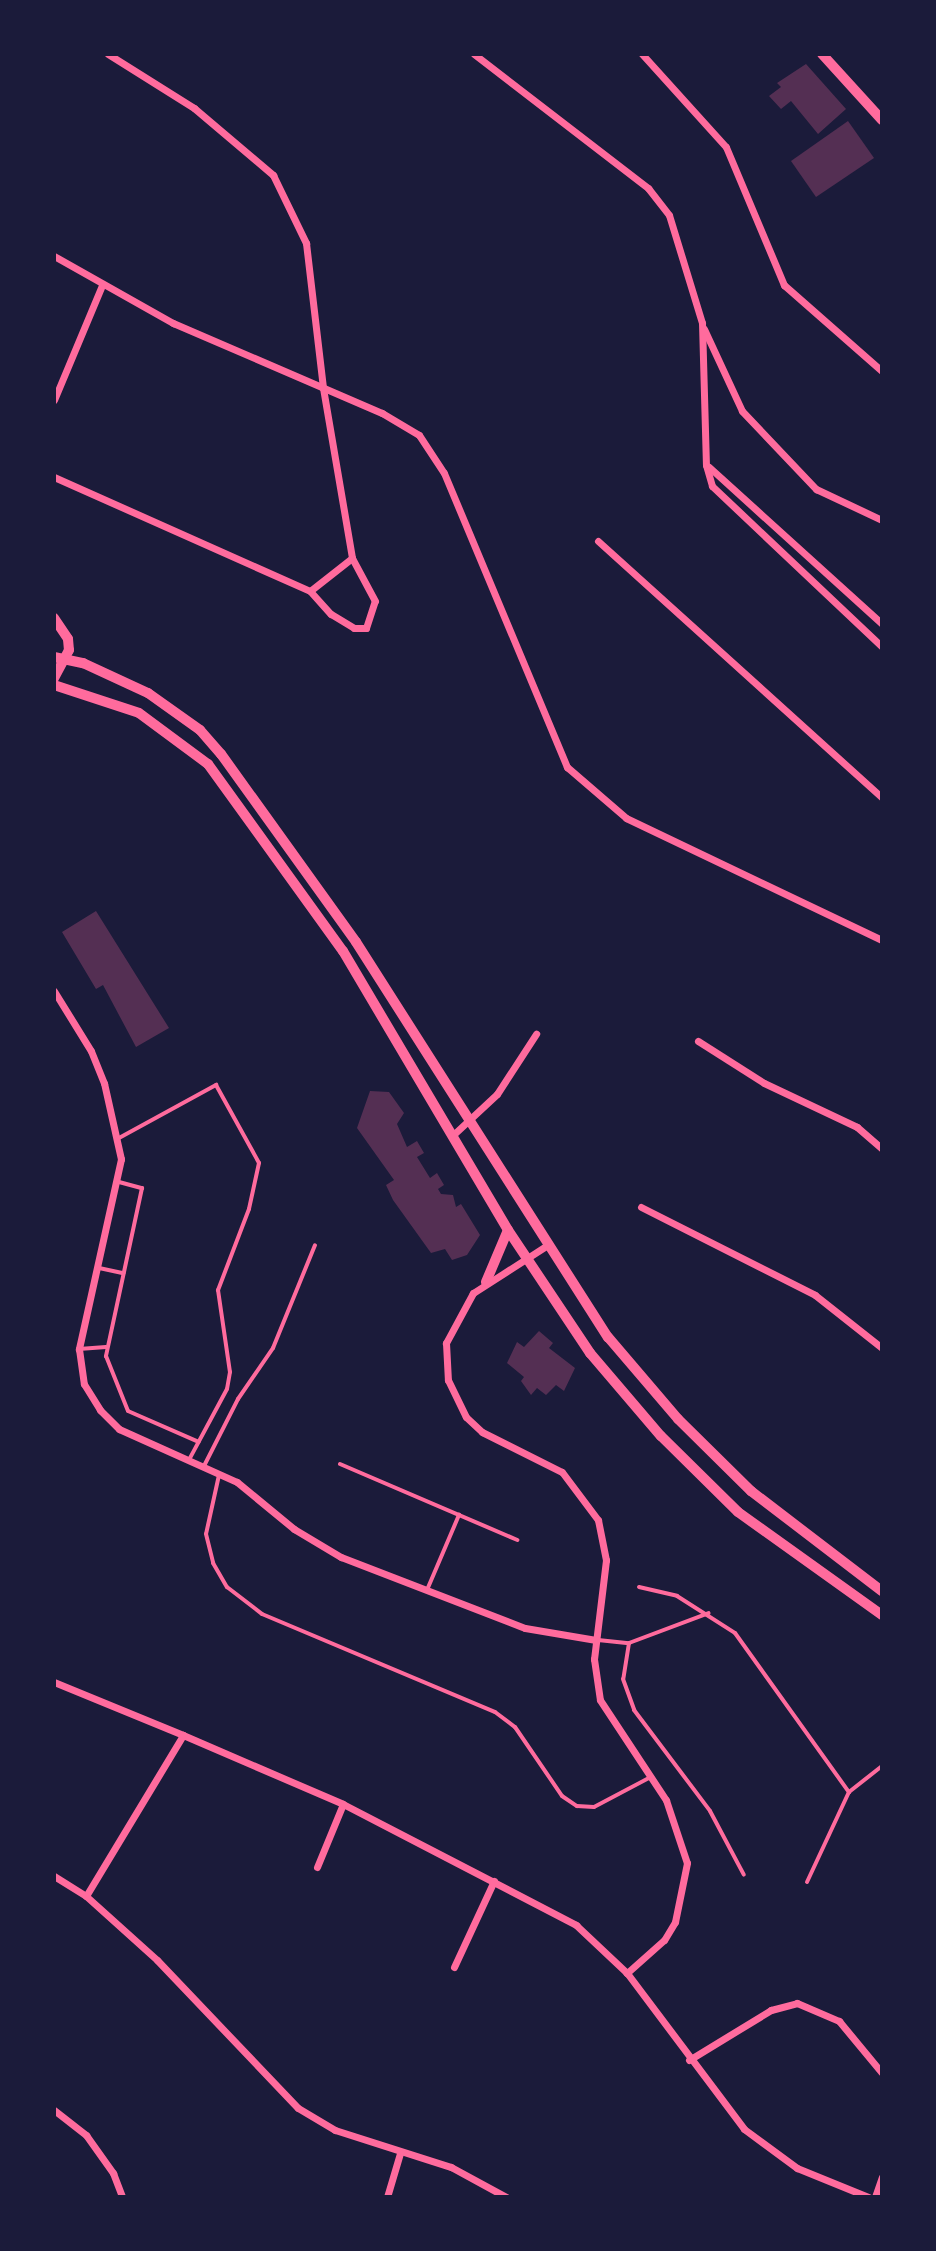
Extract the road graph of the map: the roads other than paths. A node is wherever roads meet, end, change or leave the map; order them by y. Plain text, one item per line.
1 (108, 54) edge
2 (474, 54) edge
3 (642, 54) edge
4 (822, 54) edge
5 (882, 120) edge
6 (54, 256) edge
7 (102, 285) junction
8 (702, 323) junction
9 (882, 371) edge
10 (323, 388) junction
11 (54, 400) edge
12 (706, 465) junction
13 (54, 477) edge
14 (882, 520) edge
15 (598, 541) dead end
16 (352, 558) junction
17 (310, 591) junction
18 (54, 618) edge
19 (882, 624) edge
20 (882, 647) edge
21 (54, 657) edge
22 (68, 659) junction
23 (54, 678) edge
24 (54, 685) edge
25 (882, 798) edge
26 (882, 940) edge
27 (54, 991) edge
28 (536, 1034) dead end
29 (698, 1041) dead end
30 (468, 1121) junction
31 (453, 1135) junction
32 (119, 1138) junction
33 (882, 1149) edge
34 (119, 1182) junction
35 (641, 1207) dead end
36 (508, 1230) junction
37 (315, 1245) dead end
38 (546, 1246) junction
39 (526, 1257) junction
40 (99, 1268) junction
41 (123, 1273) junction
42 (486, 1282) junction
43 (106, 1347) junction
44 (882, 1348) edge
45 (79, 1349) junction
46 (199, 1442) junction
47 (189, 1460) junction
48 (340, 1464) dead end
49 (204, 1466) junction
50 (220, 1473) junction
51 (459, 1515) junction
52 (517, 1540) dead end
53 (639, 1587) dead end
54 (427, 1590) junction
55 (882, 1591) edge
56 (709, 1613) junction
57 (882, 1615) edge
58 (596, 1640) junction
59 (629, 1643) junction
60 (54, 1682) edge
61 (183, 1735) junction
62 (882, 1766) edge
63 (649, 1778) junction
64 (849, 1792) junction
65 (343, 1804) junction
66 (317, 1867) dead end
67 (744, 1875) dead end
68 (54, 1876) edge
69 (494, 1881) junction
70 (807, 1882) dead end
71 (86, 1896) junction
72 (454, 1967) dead end
73 (627, 1973) junction
74 (689, 2060) junction
75 (882, 2073) edge
76 (54, 2110) edge
77 (400, 2153) junction
78 (882, 2177) edge
79 (122, 2197) edge
80 (387, 2197) edge
81 (506, 2197) edge
82 (868, 2197) edge
83 (875, 2197) edge

1 - 10 street
2 - 8 street
3 - 9 street
4 - 5 main road
6 - 7 street
7 - 10 street
7 - 11 street
8 - 12 street
8 - 14 street
10 - 16 street
10 - 26 street
12 - 19 street
12 - 20 street
13 - 17 street
15 - 25 street
16 - 17 street
16 - 17 street
18 - 22 main road
21 - 22 main road
22 - 23 main road
22 - 30 main road
24 - 31 main road
27 - 32 street
28 - 30 street
29 - 33 street
30 - 31 street
30 - 38 main road
31 - 36 main road
32 - 34 street
32 - 46 lane
34 - 40 street
34 - 41 lane
35 - 44 street
36 - 39 main road
36 - 42 main road
37 - 49 lane
38 - 39 street
38 - 55 main road
39 - 42 street
39 - 57 main road
40 - 41 lane
40 - 45 street
41 - 43 lane
42 - 58 street
43 - 45 lane
43 - 46 lane
45 - 47 street
46 - 47 lane
47 - 49 street
48 - 51 lane
49 - 50 street
50 - 54 street
50 - 63 lane
51 - 52 lane
51 - 54 lane
53 - 56 lane
54 - 58 street
56 - 59 lane
56 - 64 lane
58 - 59 lane
58 - 63 street
59 - 67 lane
60 - 61 street
61 - 65 street
61 - 71 street
62 - 64 lane
63 - 73 street
64 - 70 lane
65 - 66 street
65 - 69 street
68 - 71 street
69 - 72 street
69 - 73 street
71 - 77 street
73 - 74 street
74 - 75 street
74 - 82 street
76 - 79 street
77 - 80 street
77 - 81 street
78 - 83 street

